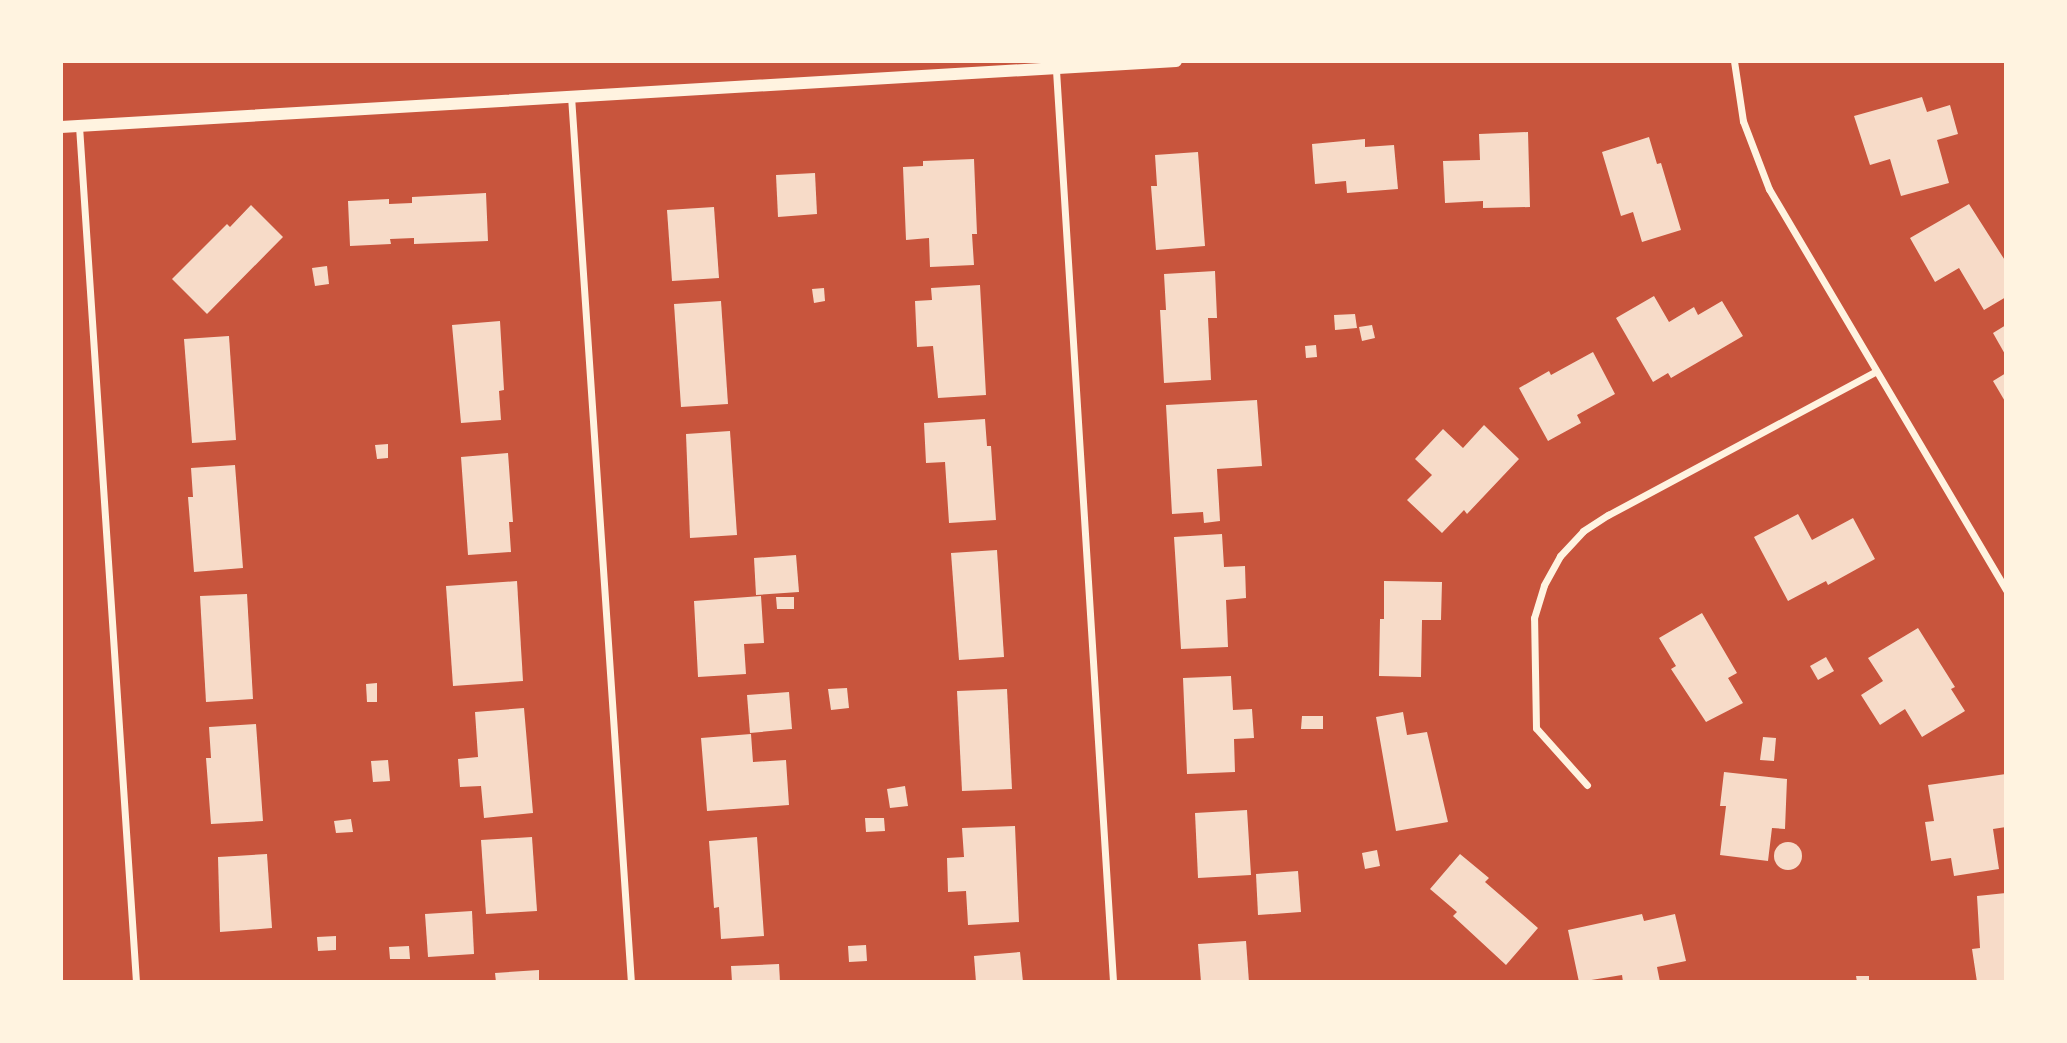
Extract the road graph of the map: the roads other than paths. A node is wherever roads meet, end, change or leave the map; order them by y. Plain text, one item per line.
1 (1176, 61) edge
2 (1734, 61) edge
3 (1056, 70) junction
4 (571, 95) junction
5 (79, 126) junction
6 (61, 127) edge
7 (1876, 371) junction
8 (2006, 590) edge
9 (1587, 785) dead end
10 (136, 982) edge
11 (631, 982) edge
12 (1113, 982) edge

1 - 3 street
2 - 7 street
3 - 4 street
3 - 12 street
4 - 5 street
4 - 11 street
5 - 6 street
5 - 10 street
7 - 8 street
7 - 9 street

